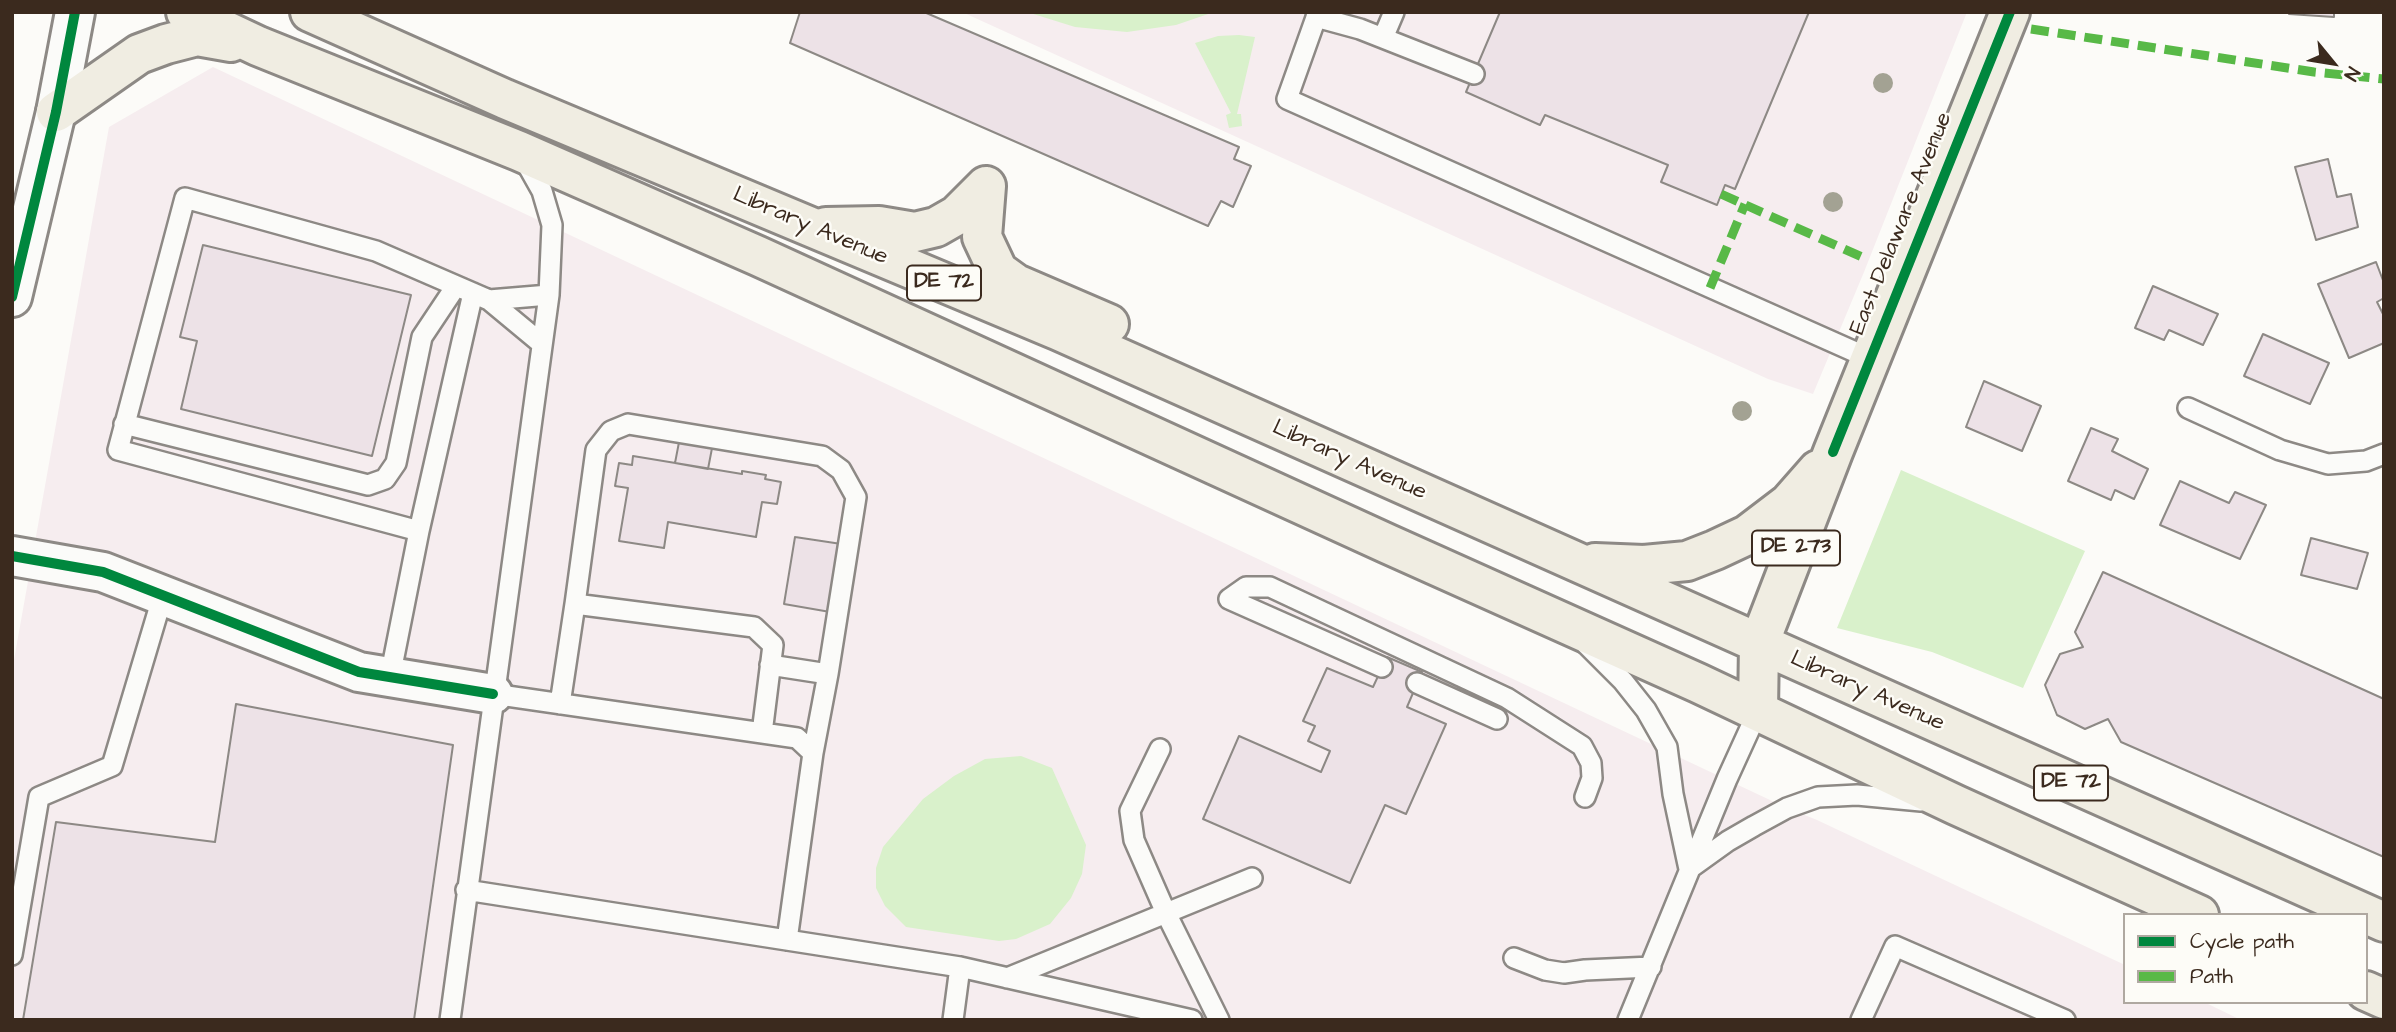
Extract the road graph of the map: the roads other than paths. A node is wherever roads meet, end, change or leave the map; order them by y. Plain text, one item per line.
1 (75, 12) edge
2 (186, 12) edge
3 (310, 12) edge
4 (1394, 12) edge
5 (2010, 12) edge
6 (1317, 15) edge
7 (1383, 38) junction
8 (257, 46) junction
9 (1474, 74) dead end
10 (56, 112) junction
11 (519, 151) junction
12 (810, 227) junction
13 (473, 293) junction
14 (549, 295) junction
15 (12, 297) edge
16 (542, 344) junction
17 (1871, 359) junction
18 (2188, 408) dead end
19 (124, 424) junction
20 (1326, 451) junction
21 (1833, 452) junction
22 (2384, 453) edge
23 (419, 531) junction
24 (12, 556) edge
25 (1575, 562) junction
26 (163, 595) junction
27 (575, 604) junction
28 (1565, 623) junction
29 (1759, 644) junction
30 (770, 665) junction
31 (1382, 667) dead end
32 (828, 674) junction
33 (390, 677) junction
34 (1417, 683) dead end
35 (494, 694) junction
36 (559, 704) junction
37 (1758, 711) junction
38 (1497, 719) dead end
39 (761, 733) junction
40 (1160, 748) dead end
41 (813, 752) junction
42 (1585, 797) dead end
43 (1956, 805) junction
44 (1689, 869) junction
45 (1252, 878) dead end
46 (466, 890) junction
47 (1166, 913) junction
48 (2195, 913) edge
49 (2364, 913) edge
50 (2368, 915) edge
51 (2384, 922) edge
52 (787, 940) junction
53 (12, 955) edge
54 (1514, 958) dead end
55 (960, 967) junction
56 (1651, 967) junction
57 (1007, 978) junction
58 (2368, 992) edge
59 (2384, 999) edge
60 (450, 1020) edge
61 (953, 1020) edge
62 (1192, 1020) edge
63 (1219, 1020) edge
64 (1628, 1020) edge
65 (1861, 1020) edge
66 (2065, 1020) edge

1 - 10 street
2 - 8 main road, Library Avenue / DE 72
3 - 12 main road, Library Avenue / DE 72
4 - 7 lane
5 - 17 main road, East Delaware Avenue / DE 273
6 - 7 lane
6 - 17 lane
7 - 9 lane
8 - 10 main road
8 - 11 main road, Library Avenue / DE 72
10 - 15 street
11 - 14 lane
11 - 28 main road, Library Avenue / DE 72
12 - 20 main road, Library Avenue / DE 72
12 - 20 main road
13 - 14 lane
13 - 16 lane
13 - 19 lane
13 - 19 lane
13 - 23 lane
14 - 16 lane
16 - 35 lane
17 - 21 main road, East Delaware Avenue / DE 273
18 - 22 lane
19 - 23 lane
20 - 25 main road, Library Avenue / DE 72
21 - 25 main road
21 - 29 main road, East Delaware Avenue / DE 273
23 - 33 lane
24 - 26 street
25 - 29 main road, Library Avenue / DE 72
26 - 33 street
26 - 53 lane
27 - 30 lane
27 - 32 lane
27 - 36 lane
28 - 37 main road, Library Avenue / DE 72
28 - 44 lane
29 - 37 main road, East Delaware Avenue / DE 273
29 - 49 main road, Library Avenue / DE 72
30 - 32 lane
30 - 39 lane
31 - 42 lane
32 - 41 lane
33 - 35 street
34 - 38 lane
35 - 36 lane
35 - 46 lane
36 - 39 lane
37 - 43 main road, Library Avenue / DE 72
37 - 44 lane
39 - 41 lane
40 - 47 lane
41 - 52 lane
43 - 44 lane
43 - 48 main road, Library Avenue / DE 72
44 - 56 lane
45 - 47 lane
46 - 52 lane
46 - 60 lane
47 - 57 lane
47 - 63 lane
50 - 51 main road, Library Avenue / DE 72
52 - 55 lane
54 - 56 lane
55 - 57 lane
55 - 61 lane
56 - 64 lane
57 - 62 lane
58 - 59 main road
65 - 66 lane

